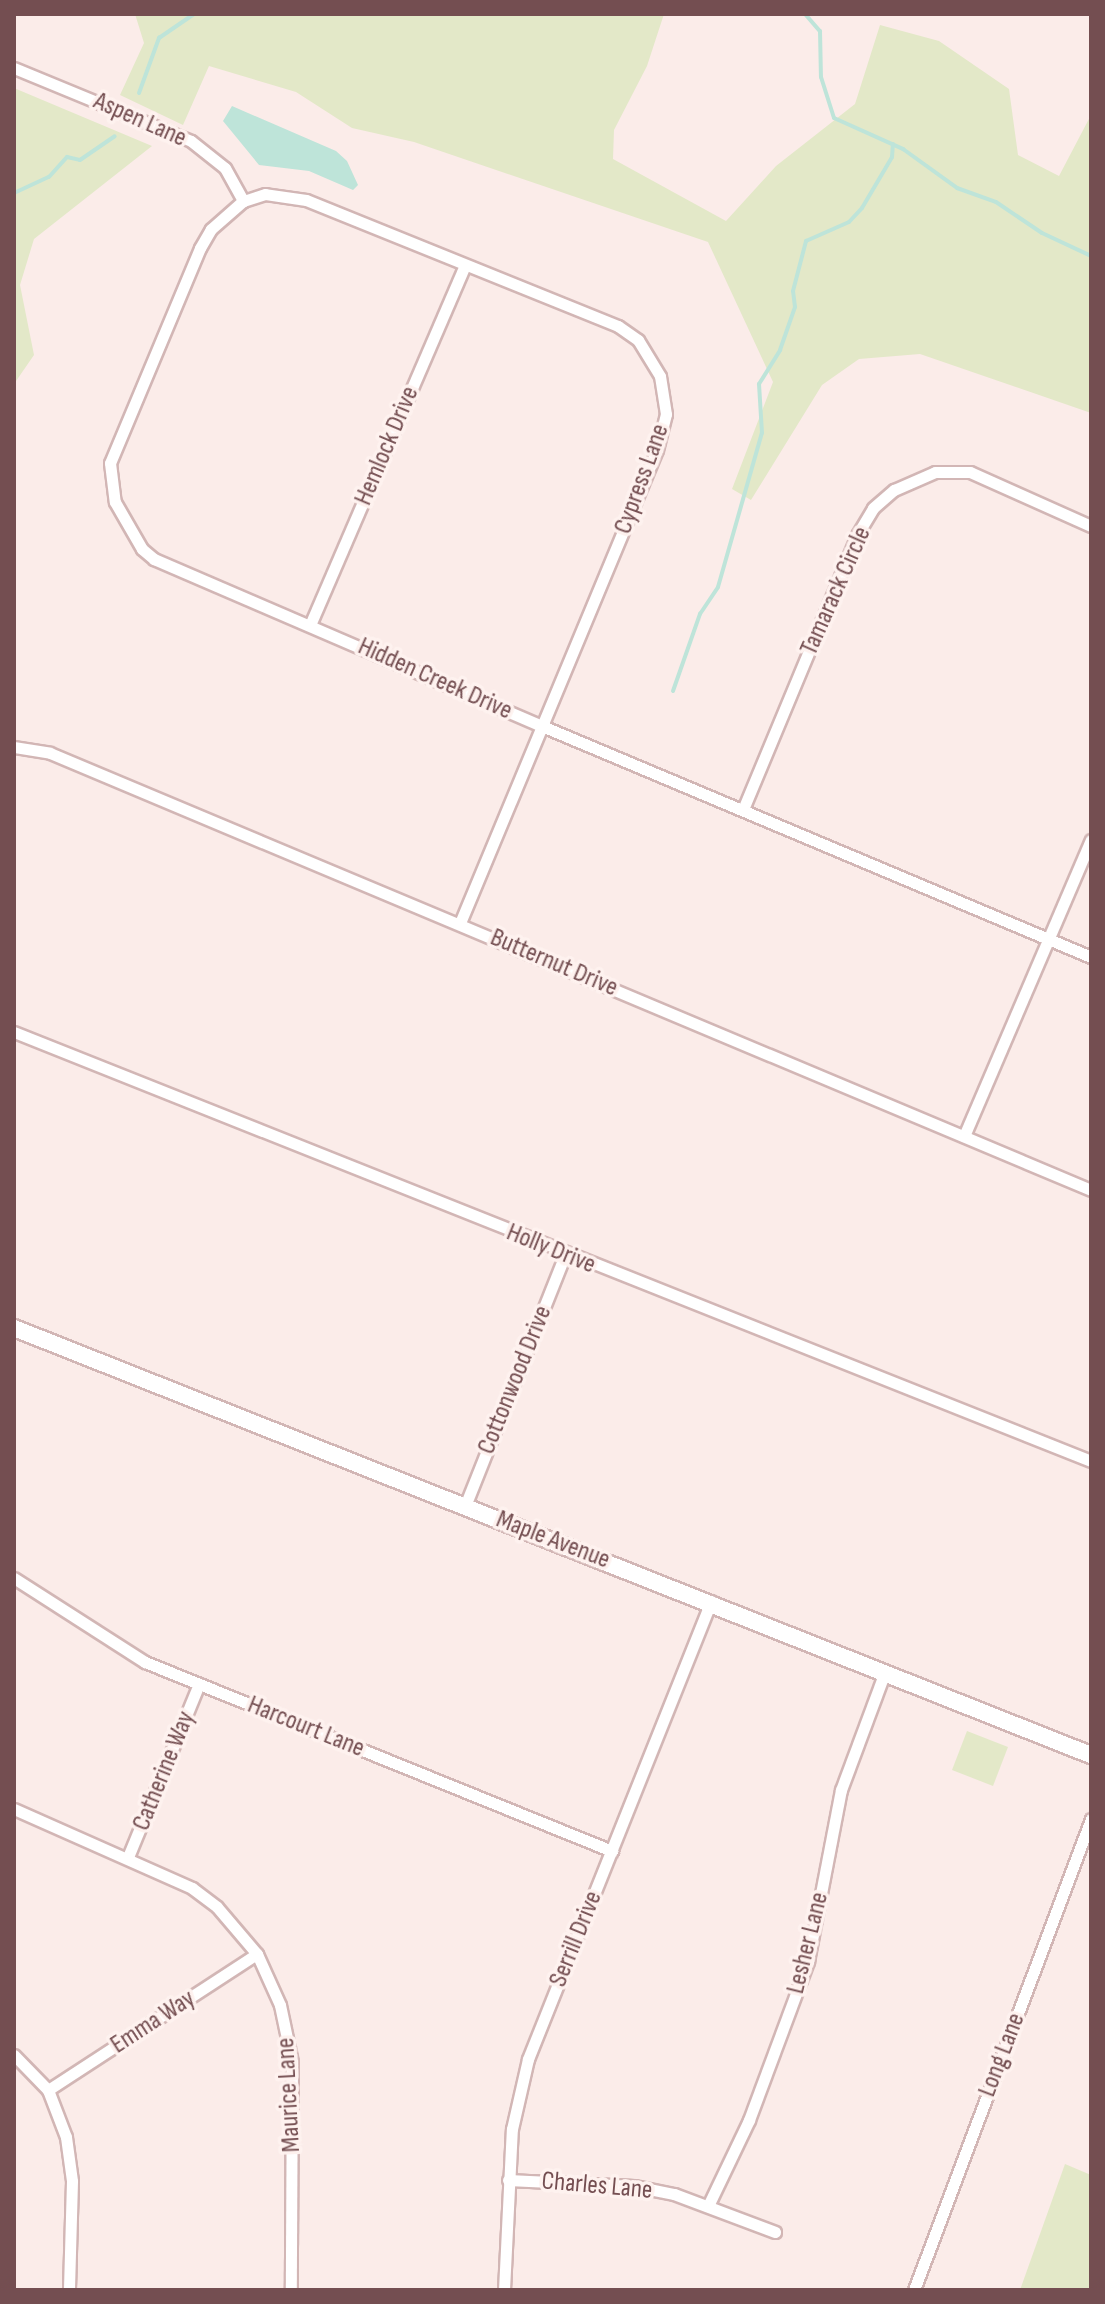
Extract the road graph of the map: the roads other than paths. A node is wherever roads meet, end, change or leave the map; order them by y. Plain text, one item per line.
1 (14, 68) edge
2 (243, 201) junction
3 (464, 267) junction
4 (1091, 526) edge
5 (310, 625) junction
6 (542, 726) junction
7 (14, 747) edge
8 (744, 807) junction
9 (1091, 840) edge
10 (460, 923) junction
11 (1050, 940) junction
12 (1091, 957) edge
13 (14, 1032) edge
14 (964, 1136) junction
15 (1091, 1190) edge
16 (565, 1255) junction
17 (14, 1328) edge
18 (1091, 1461) edge
19 (465, 1506) junction
20 (14, 1578) edge
21 (711, 1601) junction
22 (885, 1672) junction
23 (199, 1684) junction
24 (1091, 1755) edge
25 (14, 1809) edge
26 (1091, 1819) edge
27 (612, 1851) junction
28 (128, 1857) junction
29 (257, 1954) junction
30 (14, 2055) edge
31 (48, 2090) junction
32 (508, 2180) junction
33 (708, 2206) junction
34 (775, 2232) dead end
35 (69, 2290) edge
36 (291, 2290) edge
37 (504, 2290) edge
38 (914, 2290) edge

1 - 2 street, Aspen Lane
2 - 3 street, Cypress Lane
2 - 5 street, Hidden Creek Drive
3 - 5 street, Hemlock Drive
3 - 6 street, Cypress Lane
4 - 8 street, Tamarack Circle
5 - 6 street, Hidden Creek Drive
6 - 8 street, Hidden Creek Drive
6 - 10 street, Cypress Lane
7 - 10 street, Butternut Drive
8 - 11 street, Hidden Creek Drive
9 - 11 street
10 - 14 street, Butternut Drive
11 - 12 street, Hidden Creek Drive
11 - 14 street
13 - 16 street, Holly Drive
14 - 15 street, Butternut Drive
16 - 18 street, Holly Drive
16 - 19 street, Cottonwood Drive
17 - 19 street, Maple Avenue
19 - 21 street, Maple Avenue
20 - 23 street, Harcourt Lane
21 - 22 street, Maple Avenue
21 - 27 street, Serrill Drive
22 - 24 street, Maple Avenue
22 - 33 street, Lesher Lane
23 - 27 street, Harcourt Lane
23 - 28 street, Catherine Way
25 - 28 street, Maurice Lane
26 - 38 street, Long Lane
27 - 32 street, Serrill Drive
28 - 29 street, Maurice Lane
29 - 31 street, Emma Way
29 - 36 street, Maurice Lane
30 - 31 street
31 - 35 street
32 - 33 street, Charles Lane
32 - 37 street, Serrill Drive
33 - 34 street, Charles Lane

